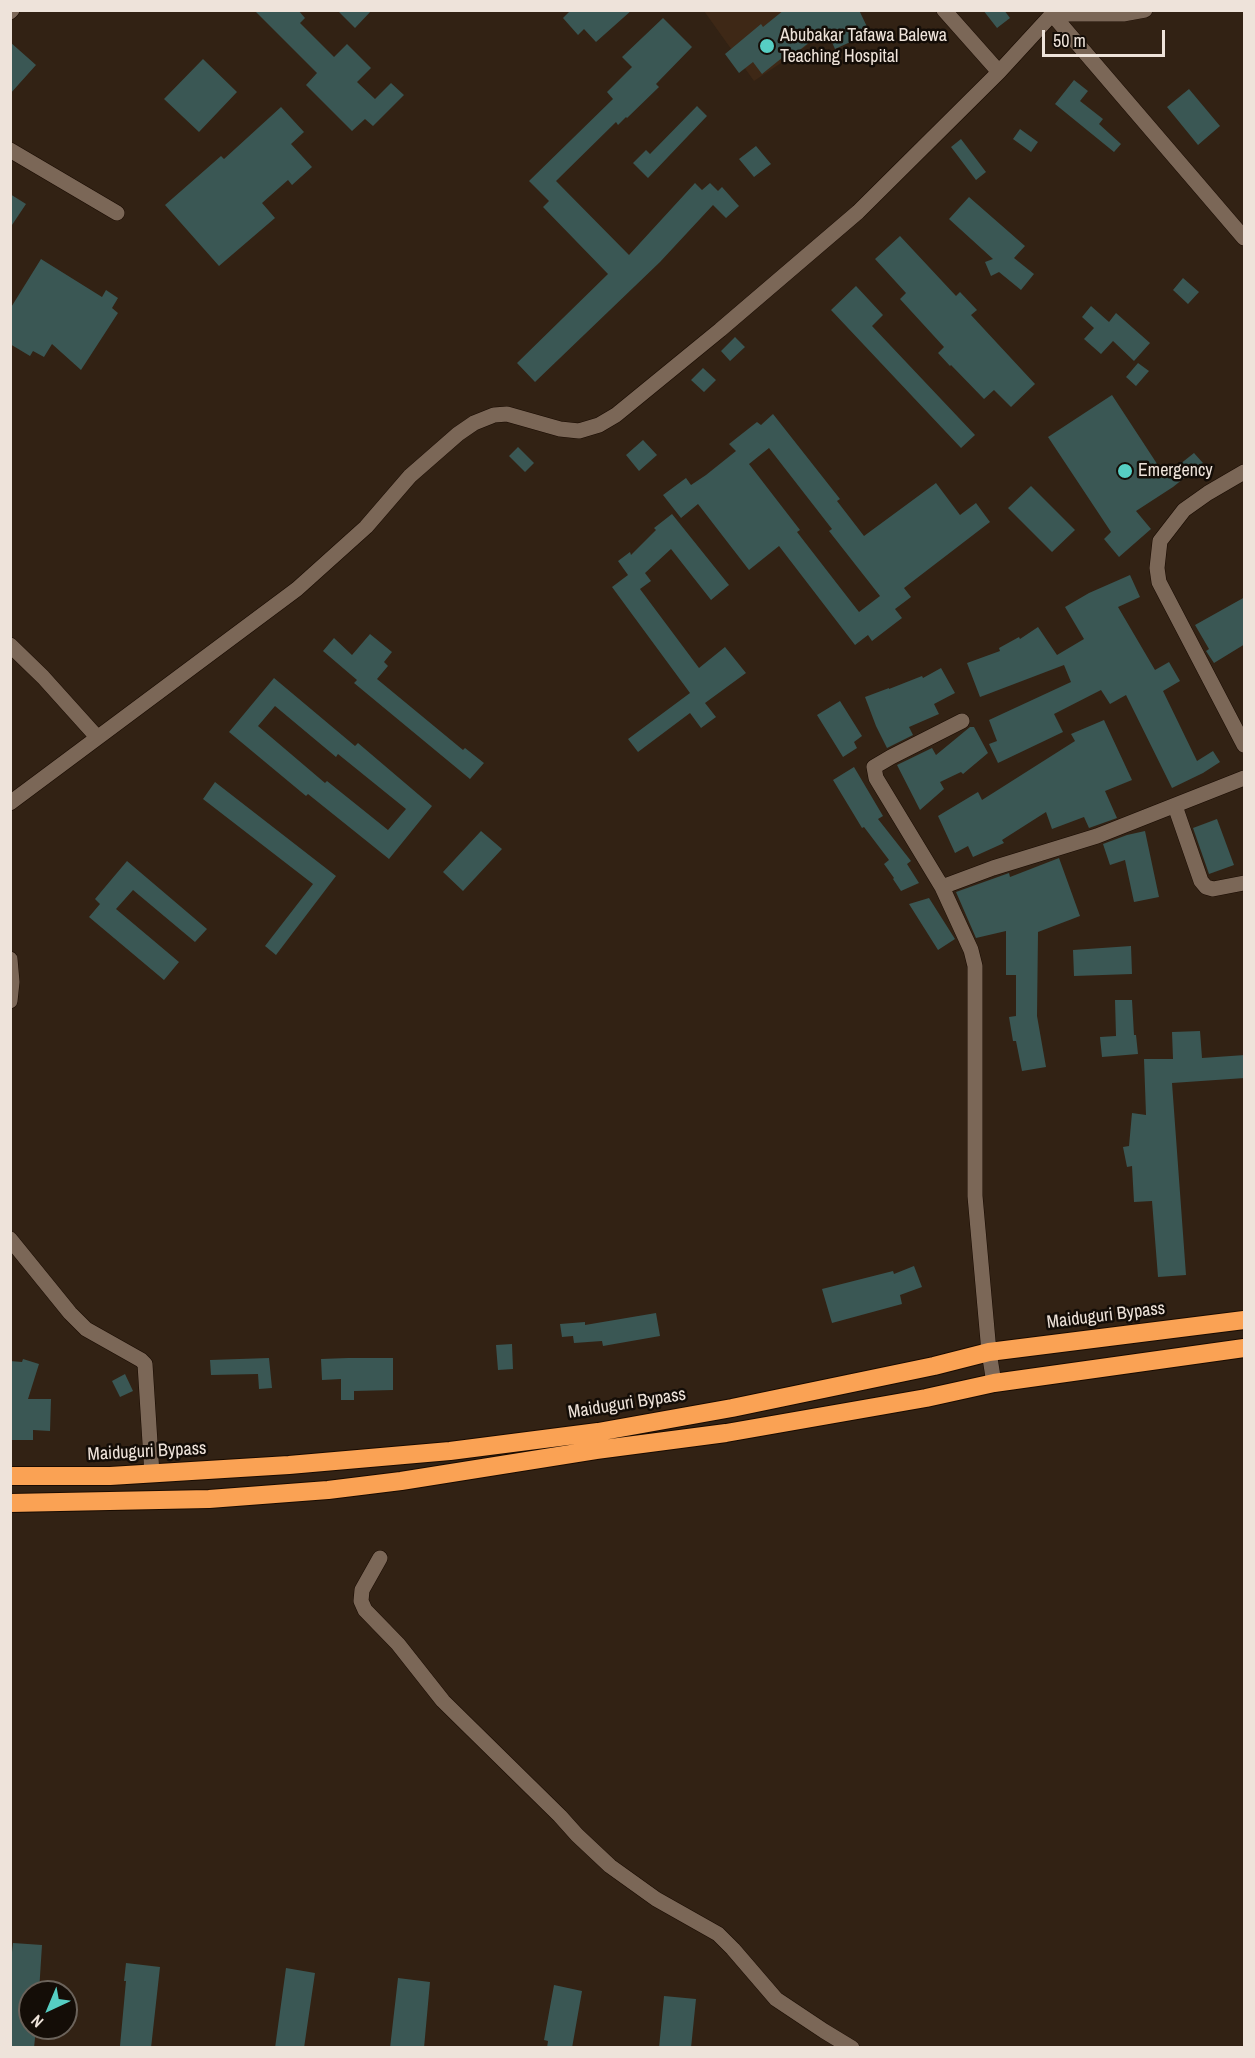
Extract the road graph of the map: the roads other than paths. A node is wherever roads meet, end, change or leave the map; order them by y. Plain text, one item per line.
1 (944, 10) edge
2 (1145, 10) edge
3 (1054, 12) edge
4 (999, 72) junction
5 (10, 150) edge
6 (117, 213) dead end
7 (1245, 238) edge
8 (1245, 472) edge
9 (10, 645) edge
10 (962, 721) dead end
11 (97, 738) junction
12 (1245, 745) edge
13 (1245, 778) edge
14 (10, 803) edge
15 (1175, 806) junction
16 (1245, 883) edge
17 (942, 886) junction
18 (10, 959) edge
19 (10, 1001) edge
20 (10, 1239) edge
21 (1245, 1320) edge
22 (1245, 1348) edge
23 (989, 1352) junction
24 (994, 1383) junction
25 (152, 1474) junction
26 (10, 1476) edge
27 (10, 1503) edge
28 (380, 1558) dead end
29 (852, 2048) edge

1 - 4 street
2 - 3 street
3 - 4 street
3 - 7 street
4 - 11 street
5 - 6 street
8 - 12 street
9 - 11 street
10 - 17 street
11 - 14 street
13 - 15 street
15 - 16 street
15 - 17 street
17 - 23 street
18 - 19 street
20 - 25 street
21 - 23 highway, Maiduguri Bypass
22 - 24 highway
23 - 24 street
23 - 25 highway, Maiduguri Bypass
24 - 27 highway
25 - 26 highway, Maiduguri Bypass
28 - 29 street

